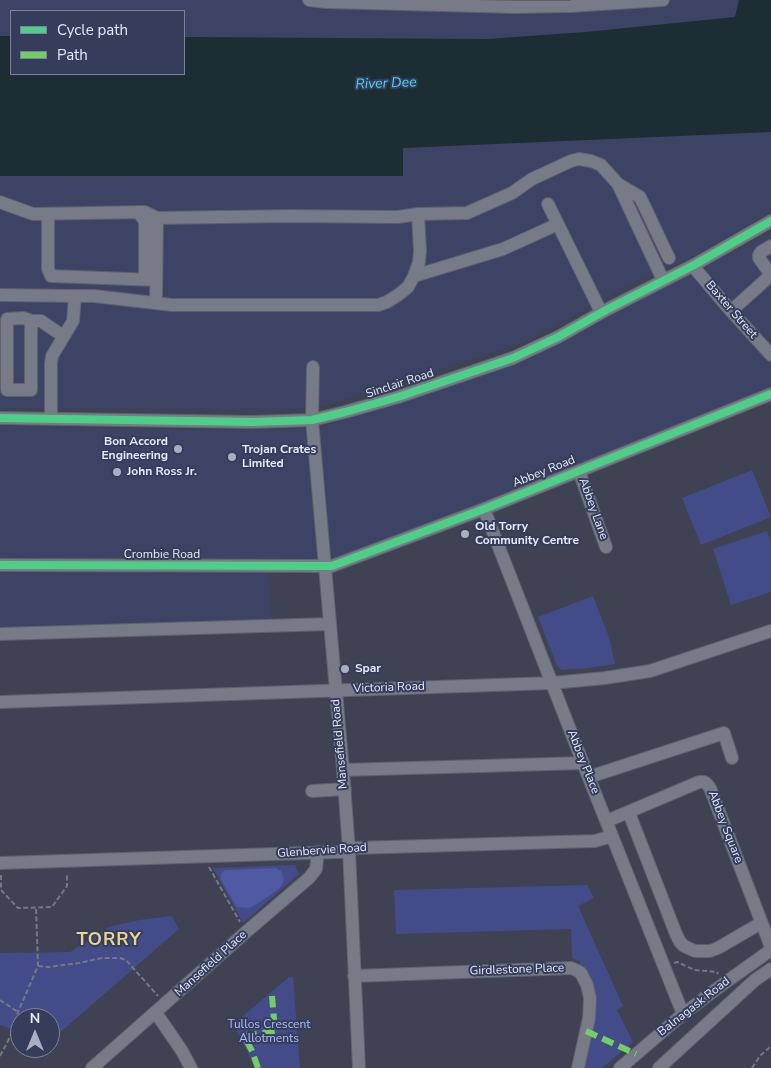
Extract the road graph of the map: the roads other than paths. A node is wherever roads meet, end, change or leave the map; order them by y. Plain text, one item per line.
1 (309, 0) edge
2 (663, 0) edge
3 (518, 4) edge
4 (618, 184) junction
5 (0, 202) edge
6 (548, 204) dead end
7 (138, 212) junction
8 (48, 214) junction
9 (418, 214) junction
10 (157, 218) junction
11 (771, 221) edge
12 (558, 224) junction
13 (771, 246) edge
14 (668, 258) dead end
15 (694, 265) junction
16 (771, 275) edge
17 (414, 276) junction
18 (151, 280) junction
19 (663, 280) junction
20 (0, 295) edge
21 (75, 296) junction
22 (156, 302) junction
23 (731, 311) junction
24 (601, 312) junction
25 (31, 321) junction
26 (63, 336) junction
27 (771, 355) edge
28 (312, 367) dead end
29 (771, 394) edge
30 (0, 418) edge
31 (51, 419) junction
32 (312, 420) junction
33 (579, 471) junction
34 (484, 509) junction
35 (606, 547) dead end
36 (0, 565) edge
37 (325, 567) junction
38 (330, 624) junction
39 (771, 631) edge
40 (0, 634) edge
41 (552, 683) junction
42 (336, 690) junction
43 (0, 702) edge
44 (732, 758) dead end
45 (583, 763) junction
46 (343, 770) junction
47 (589, 777) junction
48 (344, 789) junction
49 (312, 791) dead end
50 (629, 813) junction
51 (607, 821) junction
52 (612, 836) junction
53 (349, 850) junction
54 (318, 852) junction
55 (0, 863) edge
56 (761, 923) junction
57 (771, 948) edge
58 (771, 969) edge
59 (354, 976) junction
60 (161, 1009) junction
61 (683, 1014) junction
62 (92, 1068) edge
63 (191, 1068) edge
64 (359, 1068) edge
65 (578, 1068) edge
66 (620, 1068) edge
67 (659, 1068) edge

1 - 3 street
2 - 3 street
4 - 9 street
4 - 14 street
4 - 19 street
5 - 8 street
6 - 12 street
7 - 8 street
7 - 10 street
7 - 18 street
8 - 18 street
9 - 10 street
9 - 17 street
10 - 18 street
11 - 15 street, Sinclair Road
12 - 17 street
12 - 24 street
13 - 16 street
15 - 19 street, Sinclair Road
15 - 23 street, Baxter Street
16 - 23 street
17 - 22 street
18 - 22 street
19 - 24 street, Sinclair Road
20 - 21 street
21 - 22 street
21 - 26 street
23 - 27 street, Baxter Street
24 - 32 street, Sinclair Road
25 - 25 street
25 - 26 street
26 - 31 street
28 - 32 street, Mansefield Road
29 - 33 street, Abbey Road
30 - 31 street, Sinclair Road
31 - 32 street, Sinclair Road
32 - 37 street, Mansefield Road
33 - 34 street, Abbey Road
33 - 35 street, Abbey Lane
34 - 37 street, Abbey Road
34 - 41 street, Abbey Place
36 - 37 street, Crombie Road
37 - 38 street, Mansefield Road
38 - 40 street
38 - 42 street, Mansefield Road
39 - 41 street, Victoria Road
41 - 42 street, Victoria Road
41 - 45 street, Abbey Place
42 - 43 street, Victoria Road
42 - 46 street, Mansefield Road
44 - 47 street
45 - 46 street
45 - 47 street, Abbey Place
46 - 48 street, Mansefield Road
47 - 51 street, Abbey Place
48 - 49 street
48 - 53 street, Mansefield Road
50 - 51 street, Abbey Square
50 - 56 street
50 - 56 street, Abbey Square
51 - 52 street, Abbey Place
52 - 53 street, Glenbervie Road
52 - 61 street, Abbey Place
53 - 54 street, Glenbervie Road
53 - 59 street, Mansefield Road
54 - 55 street, Glenbervie Road
54 - 60 street, Mansefield Place
56 - 57 street, Abbey Square
57 - 61 street, Balnagask Road
58 - 67 street
59 - 64 street, Mansefield Road
59 - 65 street, Girdlestone Place
60 - 62 street, Mansefield Place
60 - 63 street
61 - 66 street, Balnagask Road

